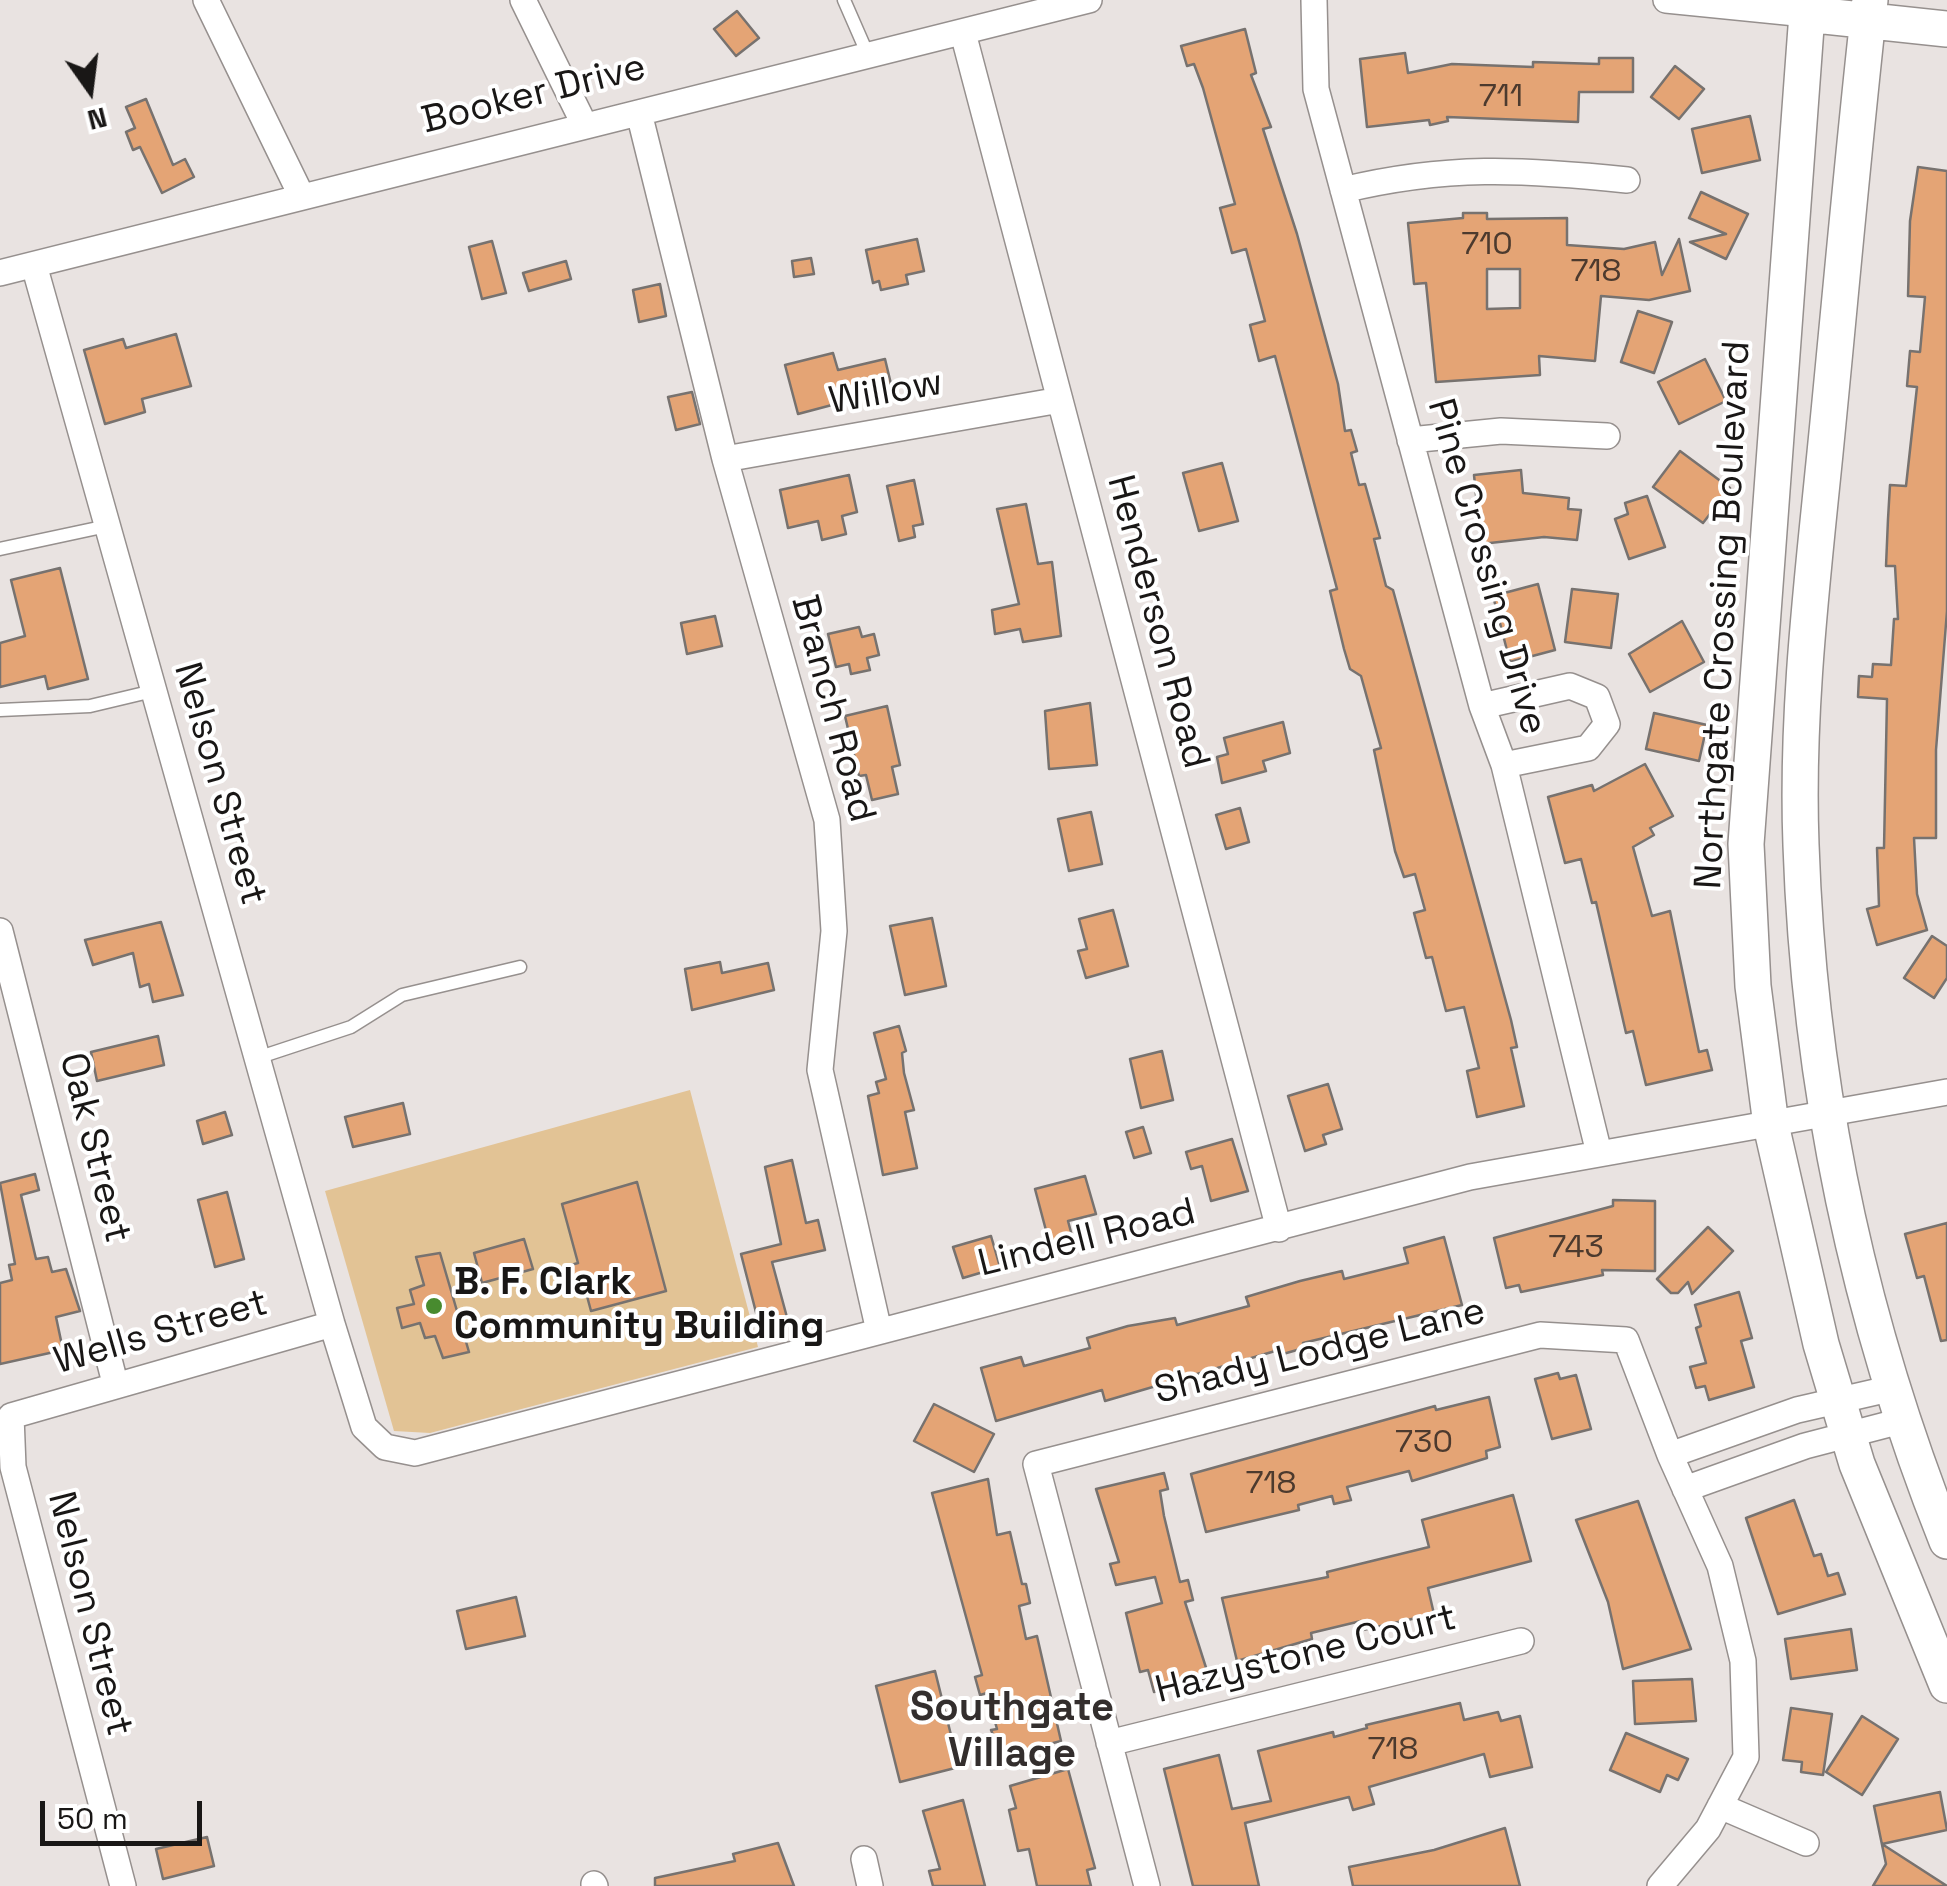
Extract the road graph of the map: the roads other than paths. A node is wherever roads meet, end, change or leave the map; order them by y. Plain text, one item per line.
1 (206, 0) edge
2 (523, 0) edge
3 (844, 0) edge
4 (1090, 0) edge
5 (1314, 0) edge
6 (1666, 0) edge
7 (1807, 7) edge
8 (1869, 10) edge
9 (1947, 29) edge
10 (962, 33) junction
11 (868, 55) junction
12 (639, 113) junction
13 (585, 126) junction
14 (1627, 180) dead end
15 (1343, 190) junction
16 (302, 198) junction
17 (34, 265) junction
18 (0, 274) edge
19 (1060, 400) junction
20 (1607, 436) dead end
21 (1410, 440) junction
22 (725, 460) junction
23 (107, 526) junction
24 (0, 549) edge
25 (1767, 559) junction
26 (1814, 565) junction
27 (153, 690) junction
28 (1482, 706) junction
29 (0, 710) edge
30 (1504, 765) junction
31 (0, 931) edge
32 (520, 967) dead end
33 (257, 1058) junction
34 (1947, 1092) edge
35 (1828, 1116) junction
36 (1771, 1125) junction
37 (1599, 1153) junction
38 (1279, 1230) junction
39 (332, 1324) junction
40 (879, 1331) junction
41 (115, 1383) junction
42 (1897, 1405) junction
43 (11, 1416) joint
44 (1846, 1417) junction
45 (1670, 1455) junction
46 (1685, 1488) junction
47 (1947, 1540) edge
48 (1520, 1641) dead end
49 (1947, 1685) edge
50 (1109, 1743) junction
51 (1720, 1806) junction
52 (1806, 1842) dead end
53 (864, 1859) dead end
54 (123, 1886) edge
55 (870, 1886) edge
56 (1147, 1886) edge
57 (1660, 1886) edge

1 - 16 street
2 - 13 street
3 - 11 lane
4 - 10 street, Booker Drive
5 - 15 street, Pine Crossing Drive
6 - 7 street
7 - 8 main road
7 - 25 main road, Northgate Crossing Boulevard
8 - 9 main road
8 - 26 main road
10 - 11 street, Booker Drive
10 - 19 street, Henderson Road
11 - 12 street, Booker Drive
12 - 13 street, Booker Drive
12 - 22 street, Branch Road
13 - 16 street, Booker Drive
14 - 15 street
15 - 21 street, Pine Crossing Drive
16 - 17 street, Booker Drive
17 - 18 street, Booker Drive
17 - 23 street, Nelson Street
19 - 22 street, Willow
19 - 38 street, Henderson Road
20 - 21 street
21 - 28 street, Pine Crossing Drive
22 - 40 street, Branch Road
23 - 24 lane
23 - 27 street, Nelson Street
25 - 26 main road
25 - 36 main road, Northgate Crossing Boulevard
26 - 35 main road
27 - 29 lane
27 - 33 street, Nelson Street
28 - 30 street, Pine Crossing Drive
28 - 30 street
30 - 37 street, Pine Crossing Drive
31 - 41 street, Oak Street
32 - 33 lane
33 - 39 street, Nelson Street
34 - 35 street, Lindell Road
35 - 36 street, Lindell Road
35 - 42 main road
36 - 37 street, Lindell Road
36 - 44 main road, Northgate Crossing Boulevard
37 - 38 street, Lindell Road
38 - 40 street, Lindell Road
39 - 40 street, Lindell Road
39 - 41 street, Wells Street
41 - 43 street, Wells Street
42 - 44 street
42 - 44 street
42 - 47 main road
43 - 54 street, Nelson Street
44 - 45 street
44 - 46 street
44 - 49 main road, Northgate Crossing Boulevard
45 - 46 street
45 - 50 street, Shady Lodge Lane
46 - 51 street
48 - 50 street, Hazystone Court
50 - 56 street
51 - 52 street
51 - 57 street
53 - 55 street

